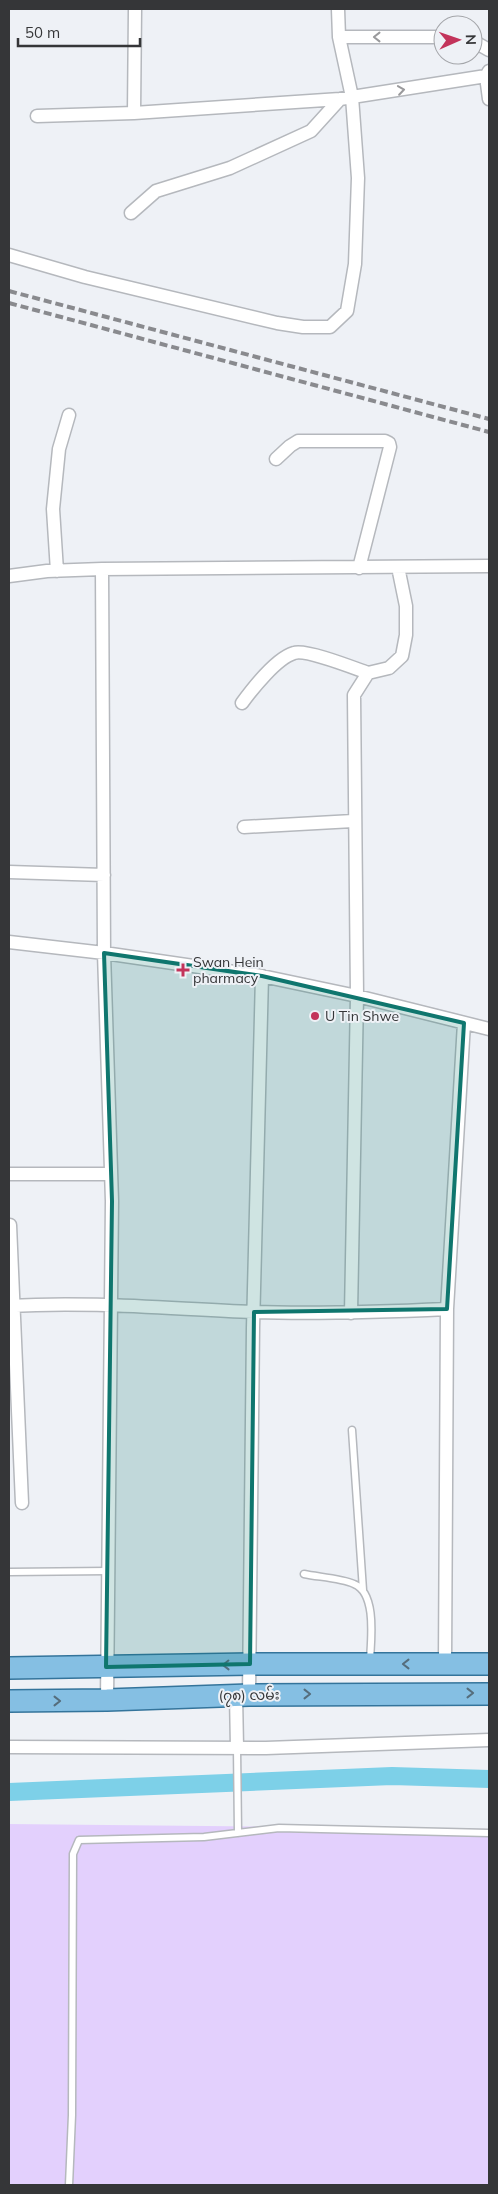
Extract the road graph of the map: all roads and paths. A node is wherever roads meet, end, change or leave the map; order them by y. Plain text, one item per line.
1 (135, 9) edge
2 (338, 9) edge
3 (339, 37) junction
4 (433, 37) edge
5 (487, 74) edge
6 (346, 98) junction
7 (489, 99) edge
8 (134, 113) junction
9 (37, 116) dead end
10 (131, 213) dead end
11 (9, 256) edge
12 (68, 414) dead end
13 (276, 459) dead end
14 (489, 566) edge
15 (398, 567) junction
16 (359, 568) junction
17 (102, 569) junction
18 (57, 571) junction
19 (9, 576) edge
20 (368, 673) junction
21 (242, 703) dead end
22 (354, 821) junction
23 (244, 827) dead end
24 (9, 872) edge
25 (104, 875) junction
26 (9, 942) edge
27 (104, 953) junction
28 (262, 976) junction
29 (357, 996) junction
30 (464, 1023) junction
31 (489, 1029) edge
32 (9, 1174) edge
33 (110, 1174) junction
34 (10, 1225) edge
35 (11, 1306) edge
36 (110, 1306) junction
37 (447, 1309) junction
38 (254, 1312) junction
39 (350, 1313) junction
40 (352, 1430) dead end
41 (15, 1476) edge
42 (22, 1503) dead end
43 (108, 1571) junction
44 (9, 1572) edge
45 (304, 1574) dead end
46 (363, 1590) junction
47 (250, 1664) junction
48 (370, 1664) junction
49 (445, 1664) junction
50 (489, 1664) edge
51 (106, 1666) junction
52 (9, 1668) edge
53 (489, 1694) edge
54 (243, 1695) junction
55 (107, 1700) junction
56 (9, 1701) edge
57 (489, 1740) edge
58 (9, 1746) edge
59 (237, 1748) junction
60 (238, 1833) junction
61 (489, 1833) edge
62 (69, 2185) edge

1 - 8 street
2 - 3 street
4 -> 3 street
3 - 6 street
6 -> 5 street
5 - 7 street
6 - 8 street
6 - 10 street
6 - 11 street
8 - 9 street
12 - 18 street
13 - 16 street
14 - 15 street
15 - 16 street
15 - 20 street
16 - 17 street
17 - 18 street
17 - 25 street
18 - 19 street
20 - 21 street
20 - 22 street
22 - 23 street
22 - 29 street
24 - 25 street
25 - 27 street
26 - 27 street
27 - 28 street
27 - 33 street
28 - 29 street
28 - 38 street
29 - 30 street
29 - 39 street
30 - 31 street
30 - 37 street
32 - 33 street
33 - 36 street
34 - 35 street
35 - 36 street
35 - 41 street
36 - 38 street
36 - 43 street
37 - 39 street
37 - 49 street
38 - 39 street
38 - 47 street
40 - 46 lane
41 - 42 street
43 - 44 lane
43 - 51 street
45 - 46 lane
46 - 48 lane
47 - 48 main road
47 -> 51 main road
47 - 54 street
49 -> 48 main road
49 - 50 main road
51 - 52 main road
51 - 55 street
54 -> 53 main road, (၇၈) လမ်း
54 - 55 main road, (၇၈) လမ်း
54 - 59 street
56 -> 55 main road, (၇၈) လမ်း
57 - 59 street
58 - 59 street
59 - 60 lane
60 - 61 lane
60 - 62 lane

